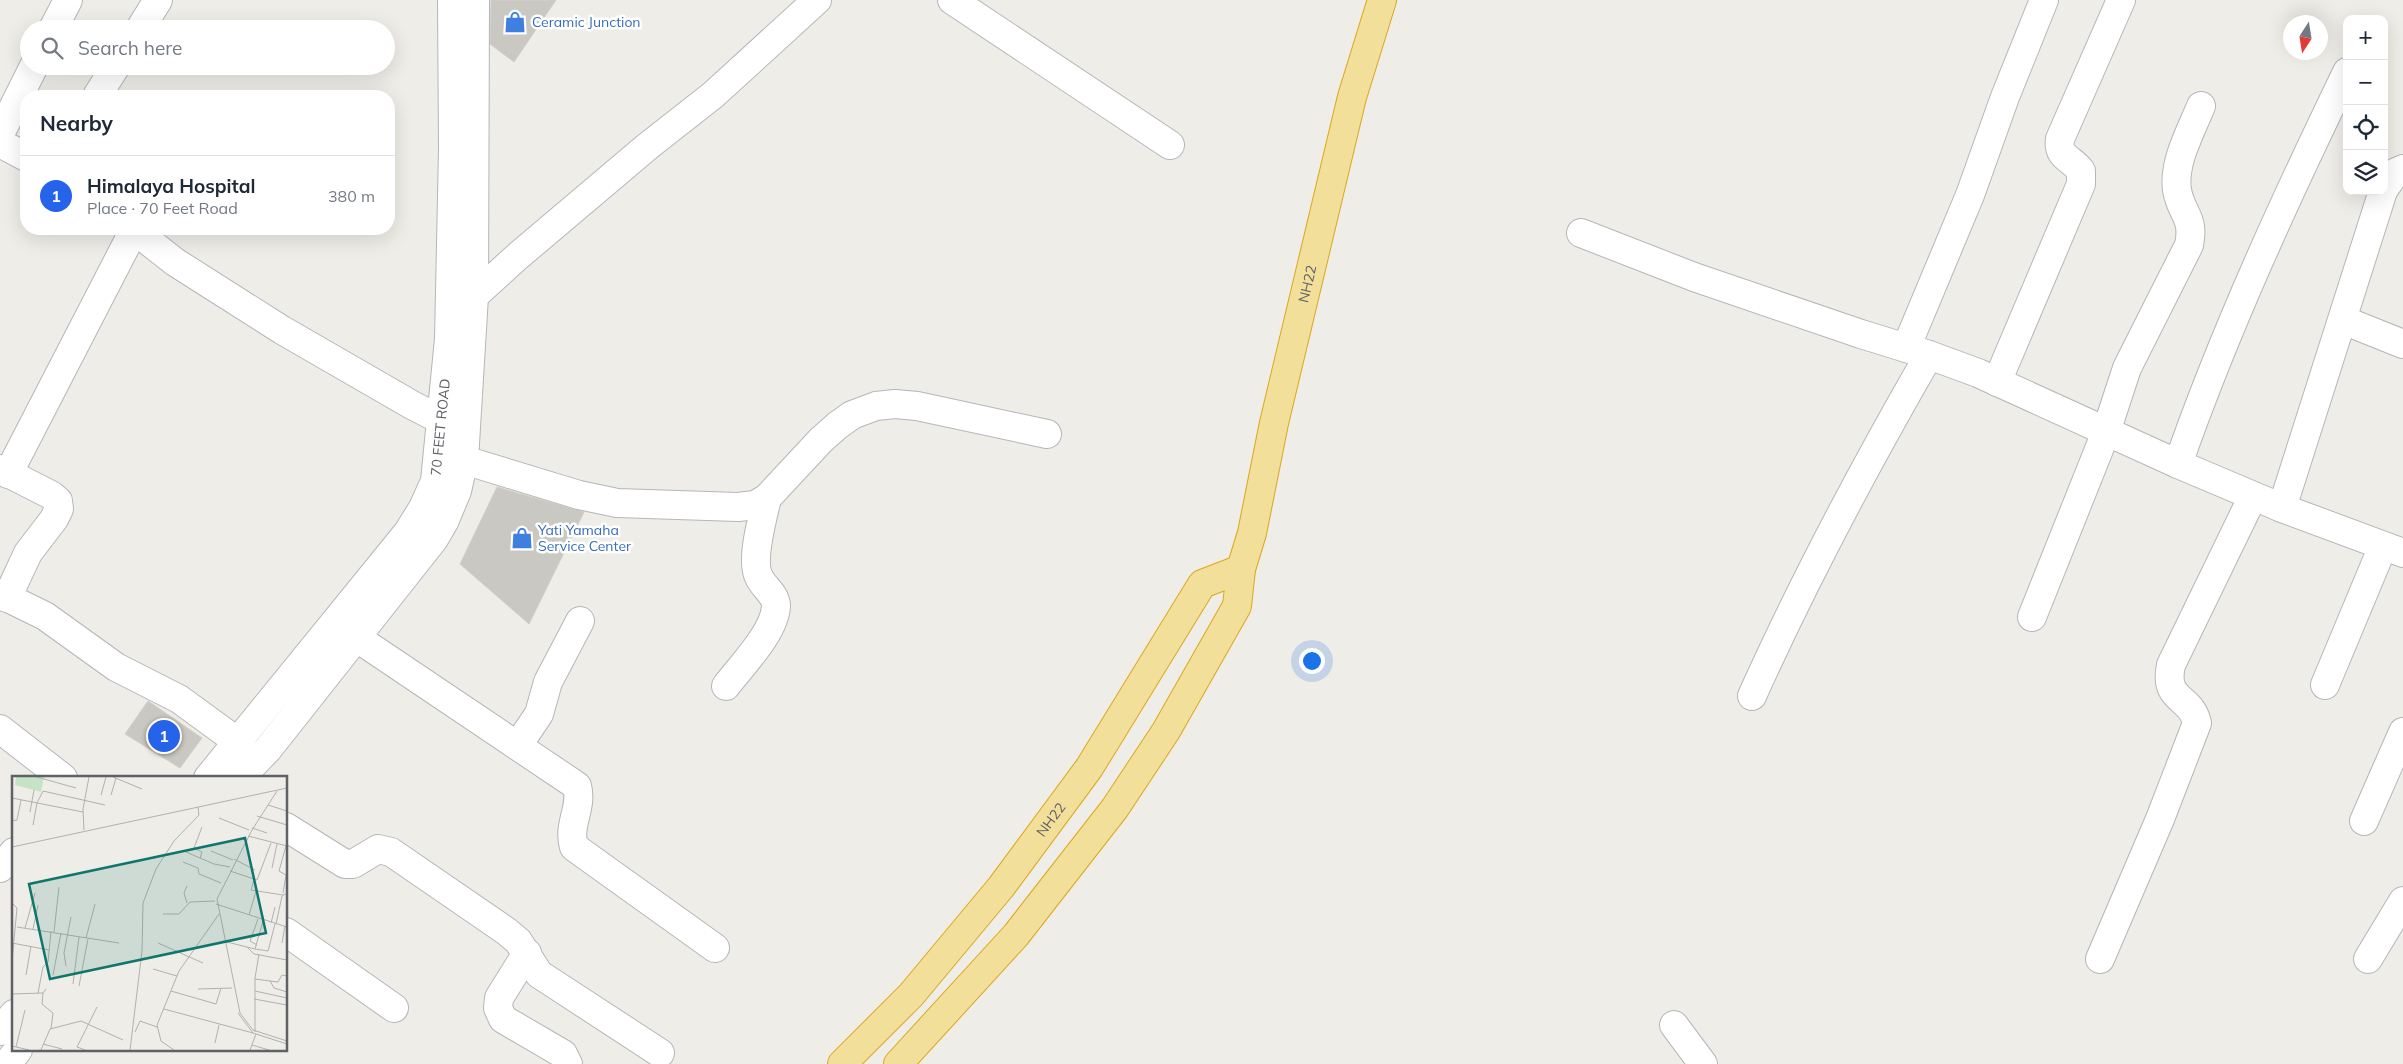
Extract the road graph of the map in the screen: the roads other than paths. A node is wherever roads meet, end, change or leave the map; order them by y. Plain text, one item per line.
1 (68, 0) edge
2 (158, 0) edge
3 (817, 0) edge
4 (952, 0) edge
5 (1382, 0) edge
6 (2044, 0) edge
7 (2120, 0) edge
8 (457, 6) edge
9 (58, 20) edge
10 (146, 20) edge
11 (31, 75) edge
12 (110, 75) edge
13 (2343, 81) edge
14 (26, 90) edge
15 (101, 90) edge
16 (20, 106) edge
17 (2201, 106) dead end
18 (1170, 145) dead end
19 (6, 146) edge
20 (2403, 169) edge
21 (2388, 184) edge
22 (2382, 195) edge
23 (1581, 233) dead end
24 (130, 235) edge
25 (141, 235) edge
26 (474, 296) junction
27 (450, 311) junction
28 (2342, 320) junction
29 (2403, 344) edge
30 (1917, 351) junction
31 (1998, 382) junction
32 (454, 422) junction
33 (2106, 432) junction
34 (1047, 434) dead end
35 (464, 460) junction
36 (2178, 464) junction
37 (4, 472) edge
38 (2253, 496) junction
39 (767, 498) junction
40 (2282, 508) junction
41 (2393, 549) edge
42 (1241, 569) junction
43 (4, 596) edge
44 (2032, 617) dead end
45 (580, 621) dead end
46 (357, 638) junction
47 (2325, 685) dead end
48 (726, 686) dead end
49 (282, 688) junction
50 (1752, 696) dead end
51 (302, 706) junction
52 (0, 729) edge
53 (2403, 732) edge
54 (238, 742) junction
55 (518, 746) junction
56 (60, 776) edge
57 (210, 776) edge
58 (242, 776) edge
59 (2364, 821) dead end
60 (288, 828) edge
61 (12, 854) edge
62 (0, 868) edge
63 (2403, 900) edge
64 (288, 933) edge
65 (715, 948) dead end
66 (527, 953) junction
67 (2100, 959) dead end
68 (2368, 959) dead end
69 (394, 1008) dead end
70 (12, 1016) edge
71 (1674, 1026) dead end
72 (0, 1031) edge
73 (16, 1052) edge
74 (660, 1053) dead end
75 (7, 1064) edge
76 (568, 1064) edge
77 (842, 1064) edge
78 (898, 1064) edge
79 (1703, 1064) edge

1 - 9 street
2 - 10 street
3 - 26 street
4 - 18 street
5 - 42 highway, NH22
6 - 30 street
7 - 31 street
8 - 26 street, 70 FEET ROAD
8 - 27 street, 70 FEET ROAD
11 - 14 street
12 - 15 street
13 - 36 street
16 - 19 street
17 - 33 street
20 - 21 street
22 - 28 street
23 - 30 street
24 - 37 street
25 - 32 street
26 - 27 street
26 - 32 street, 70 FEET ROAD
27 - 32 street, 70 FEET ROAD
28 - 29 street
28 - 40 street
30 - 31 street
30 - 50 street
31 - 33 street
32 - 35 street, 70 FEET ROAD
32 - 49 street, 70 FEET ROAD
33 - 36 street
33 - 44 street
34 - 39 street
35 - 39 street
35 - 46 street, 70 FEET ROAD
36 - 38 street
37 - 43 street
38 - 40 street
38 - 67 street
39 - 48 street
40 - 41 street
41 - 47 street
42 - 77 highway, NH22
42 - 78 highway, NH22
43 - 54 street
45 - 55 street
46 - 51 street, 70 FEET ROAD
46 - 55 street
49 - 51 street
49 - 54 street, 70 FEET ROAD
51 - 58 street, 70 FEET ROAD
52 - 56 street
53 - 59 street
54 - 57 street, 70 FEET ROAD
55 - 65 street
60 - 66 street
61 - 62 street
63 - 68 street
64 - 69 street
66 - 74 street
66 - 76 street
70 - 72 street
71 - 79 street
73 - 75 street

